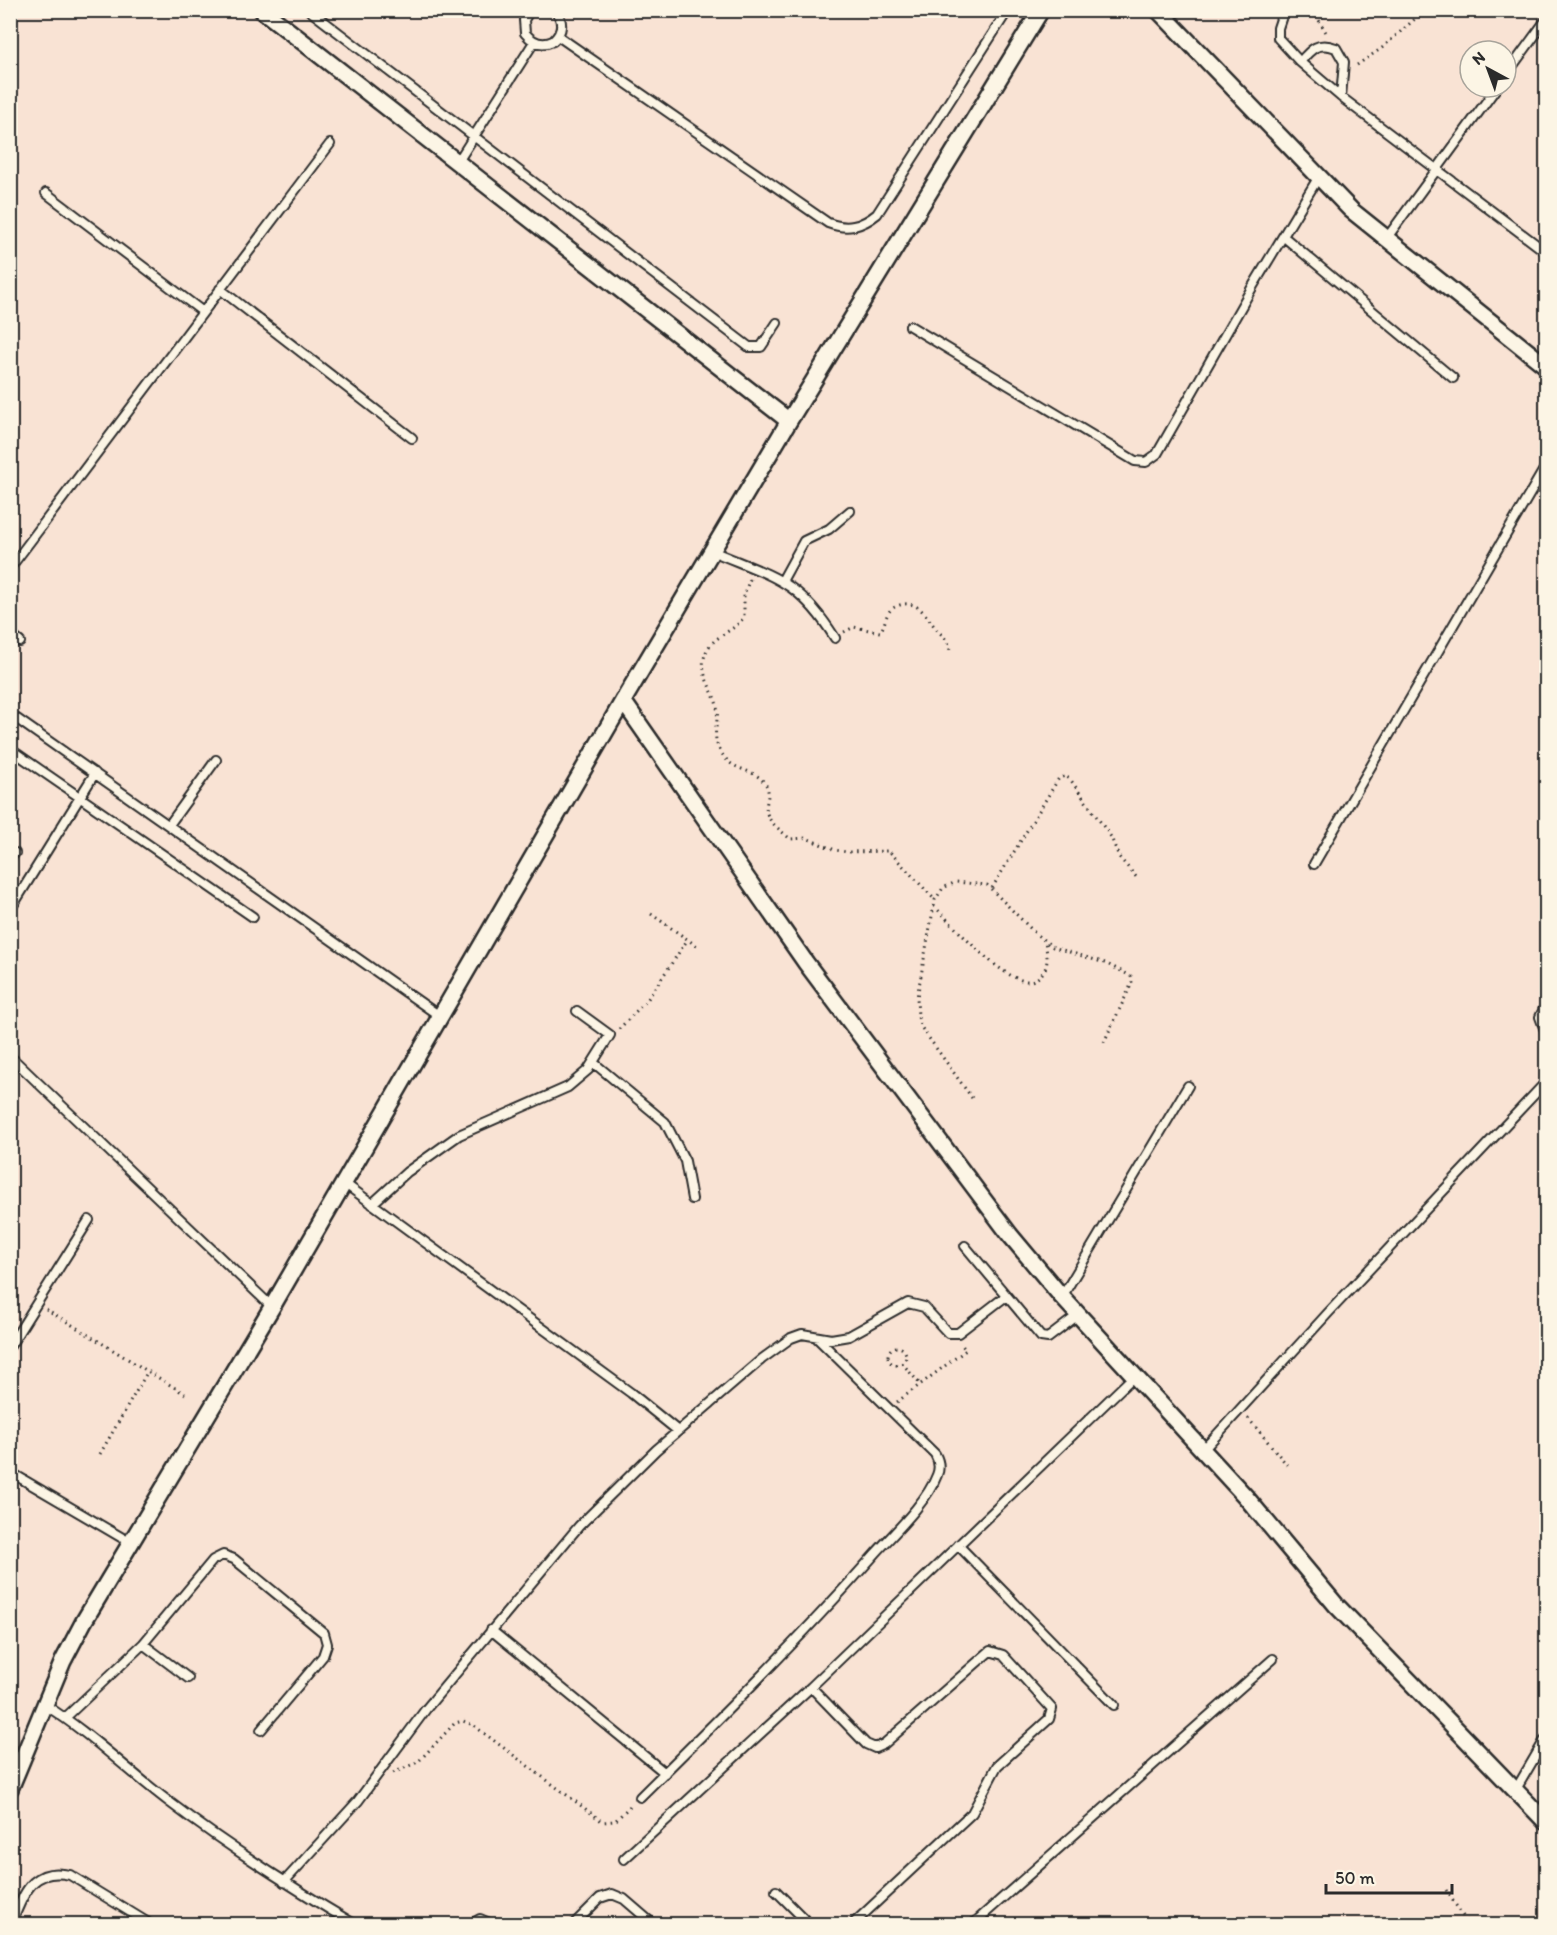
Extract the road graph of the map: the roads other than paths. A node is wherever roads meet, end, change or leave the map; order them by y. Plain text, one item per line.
1 (262, 10) edge
2 (309, 10) edge
3 (555, 10) edge
4 (1008, 10) edge
5 (1041, 10) edge
6 (1158, 10) edge
7 (1284, 10) edge
8 (526, 12) edge
9 (1546, 20) edge
10 (558, 36) junction
11 (534, 42) junction
12 (1518, 58) edge
13 (1300, 62) junction
14 (1341, 97) junction
15 (1488, 99) edge
16 (474, 137) junction
17 (330, 144) dead end
18 (457, 163) junction
19 (1437, 169) junction
20 (1318, 178) junction
21 (46, 192) dead end
22 (1284, 237) junction
23 (1386, 239) junction
24 (1546, 252) edge
25 (220, 289) junction
26 (203, 312) junction
27 (777, 323) dead end
28 (910, 326) dead end
29 (1546, 366) edge
30 (1453, 378) dead end
31 (789, 421) junction
32 (412, 438) dead end
33 (1546, 466) edge
34 (850, 511) dead end
35 (712, 551) junction
36 (10, 568) edge
37 (782, 580) junction
38 (10, 634) edge
39 (835, 638) road end
40 (20, 642) dead end
41 (623, 701) junction
42 (10, 714) edge
43 (10, 749) edge
44 (216, 760) dead end
45 (94, 773) junction
46 (81, 797) junction
47 (169, 825) junction
48 (1314, 864) dead end
49 (10, 910) edge
50 (253, 917) dead end
51 (1546, 1004) edge
52 (577, 1011) dead end
53 (441, 1017) junction
54 (1546, 1033) edge
55 (10, 1056) edge
56 (594, 1063) junction
57 (1546, 1082) edge
58 (1188, 1086) dead end
59 (344, 1183) junction
60 (692, 1199) dead end
61 (372, 1204) junction
62 (89, 1220) dead end
63 (965, 1246) dead end
64 (1006, 1296) junction
65 (1062, 1297) junction
66 (272, 1307) junction
67 (1078, 1315) junction
68 (815, 1336) junction
69 (10, 1346) edge
70 (1134, 1376) junction
71 (678, 1431) junction
72 (1203, 1450) junction
73 (10, 1472) edge
74 (131, 1543) junction
75 (958, 1545) junction
76 (491, 1630) junction
77 (143, 1644) junction
78 (1273, 1659) dead end
79 (188, 1678) dead end
80 (812, 1687) junction
81 (45, 1705) junction
82 (1114, 1705) dead end
83 (65, 1718) junction
84 (261, 1730) dead end
85 (1546, 1738) edge
86 (664, 1773) junction
87 (10, 1789) edge
88 (1515, 1791) junction
89 (640, 1797) road end
90 (1546, 1822) edge
91 (624, 1859) dead end
92 (284, 1882) junction
93 (776, 1892) dead end
94 (11, 1924) edge
95 (150, 1924) edge
96 (354, 1924) edge
97 (471, 1924) edge
98 (492, 1924) edge
99 (574, 1924) edge
100 (653, 1924) edge
101 (809, 1924) edge
102 (853, 1924) edge
103 (973, 1924) edge

1 - 18 street
2 - 16 lane
3 - 10 lane
4 - 10 lane
5 - 31 street
6 - 20 street
7 - 13 lane
8 - 11 lane
9 - 12 lane
10 - 11 lane
11 - 16 lane
13 - 14 lane
13 - 14 lane
14 - 19 lane
15 - 19 lane
16 - 18 lane
16 - 27 lane
17 - 25 lane
18 - 31 street
19 - 23 lane
19 - 24 lane
20 - 22 lane
20 - 23 street
21 - 26 lane
22 - 28 lane
22 - 30 lane
23 - 29 street
25 - 26 lane
25 - 32 lane
26 - 36 lane
31 - 35 street
33 - 48 lane
34 - 37 lane
35 - 37 lane
35 - 41 street
37 - 39 lane
38 - 40 lane
41 - 53 street
41 - 65 street
42 - 45 lane
43 - 46 lane
44 - 47 lane
45 - 46 lane
45 - 47 lane
46 - 49 lane
46 - 50 lane
47 - 53 lane
51 - 54 lane
52 - 56 lane
53 - 59 street
55 - 66 lane
56 - 60 lane
56 - 61 lane
57 - 72 lane
58 - 65 lane
59 - 61 lane
59 - 66 street
61 - 71 lane
62 - 69 lane
63 - 64 lane
64 - 67 lane
64 - 68 lane
65 - 67 street
66 - 74 street
67 - 70 street
68 - 71 lane
68 - 86 lane
70 - 72 street
70 - 75 lane
71 - 76 lane
72 - 88 street
73 - 74 lane
74 - 81 street
75 - 80 lane
75 - 82 lane
76 - 86 lane
76 - 92 lane
77 - 79 lane
77 - 83 lane
77 - 84 lane
78 - 103 lane
80 - 91 lane
80 - 102 lane
81 - 83 lane
81 - 87 street
83 - 92 lane
85 - 88 lane
86 - 89 lane
88 - 90 street
92 - 96 lane
93 - 101 lane
94 - 95 lane
97 - 98 lane
99 - 100 lane

